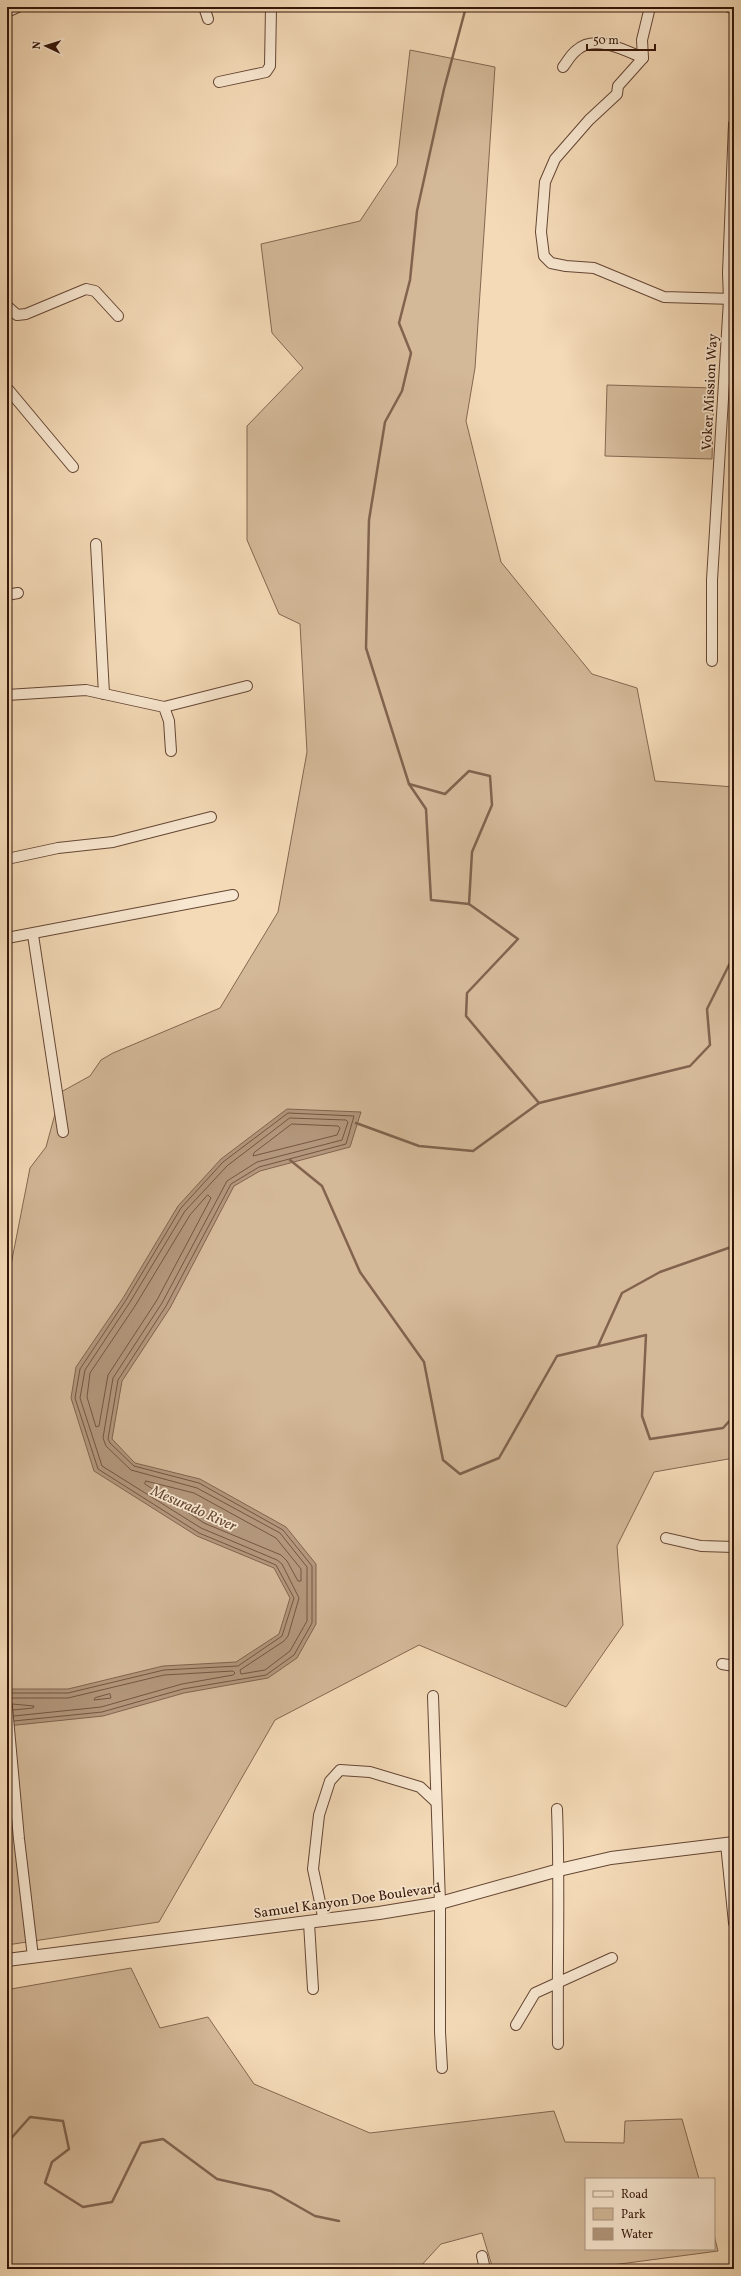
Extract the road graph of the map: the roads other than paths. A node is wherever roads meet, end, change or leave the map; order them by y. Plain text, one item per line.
1 (18, 7) edge
2 (204, 7) edge
3 (271, 7) edge
4 (650, 7) edge
5 (728, 7) edge
6 (734, 10) edge
7 (7, 12) edge
8 (208, 19) dead end
9 (643, 58) junction
10 (563, 67) dead end
11 (219, 82) dead end
12 (734, 124) edge
13 (731, 299) edge
14 (7, 306) edge
15 (118, 316) dead end
16 (7, 388) edge
17 (73, 467) dead end
18 (96, 544) dead end
19 (18, 593) dead end
20 (7, 596) edge
21 (712, 661) dead end
22 (248, 686) dead end
23 (104, 694) junction
24 (7, 695) edge
25 (164, 707) junction
26 (171, 751) dead end
27 (211, 817) dead end
28 (7, 860) edge
29 (233, 895) dead end
30 (33, 935) junction
31 (7, 938) edge
32 (64, 1132) dead end
33 (666, 1538) dead end
34 (734, 1548) edge
35 (722, 1664) dead end
36 (734, 1666) edge
37 (433, 1696) dead end
38 (7, 1707) edge
39 (435, 1801) junction
40 (557, 1809) dead end
41 (730, 1843) edge
42 (559, 1870) junction
43 (440, 1903) junction
44 (324, 1921) junction
45 (309, 1923) junction
46 (734, 1923) edge
47 (33, 1957) junction
48 (612, 1958) dead end
49 (11, 1959) edge
50 (557, 1984) junction
51 (312, 1989) dead end
52 (516, 2025) dead end
53 (558, 2044) dead end
54 (442, 2068) dead end
55 (482, 2256) dead end
56 (485, 2269) edge

1 - 7 street
2 - 8 street
3 - 11 street
4 - 9 street
5 - 6 street
9 - 10 street
9 - 13 street
12 - 13 street, Voker Mission Way
13 - 21 street, Voker Mission Way
14 - 15 street
16 - 17 street
18 - 23 street
19 - 20 street
22 - 25 street
23 - 24 street
23 - 25 street
25 - 26 street
27 - 28 street
29 - 30 street
30 - 31 street
30 - 32 street
33 - 34 street
35 - 36 street
37 - 39 street
38 - 47 street
39 - 43 street
39 - 44 street
40 - 42 street
41 - 42 street, Samuel Kanyon Doe Boulevard
41 - 46 street
42 - 43 street, Samuel Kanyon Doe Boulevard
42 - 50 street
43 - 44 street, Samuel Kanyon Doe Boulevard
43 - 54 street
44 - 45 street, Samuel Kanyon Doe Boulevard
45 - 47 street, Samuel Kanyon Doe Boulevard
45 - 51 street
47 - 49 street, Samuel Kanyon Doe Boulevard
48 - 50 street
50 - 52 street
50 - 53 street
55 - 56 street

